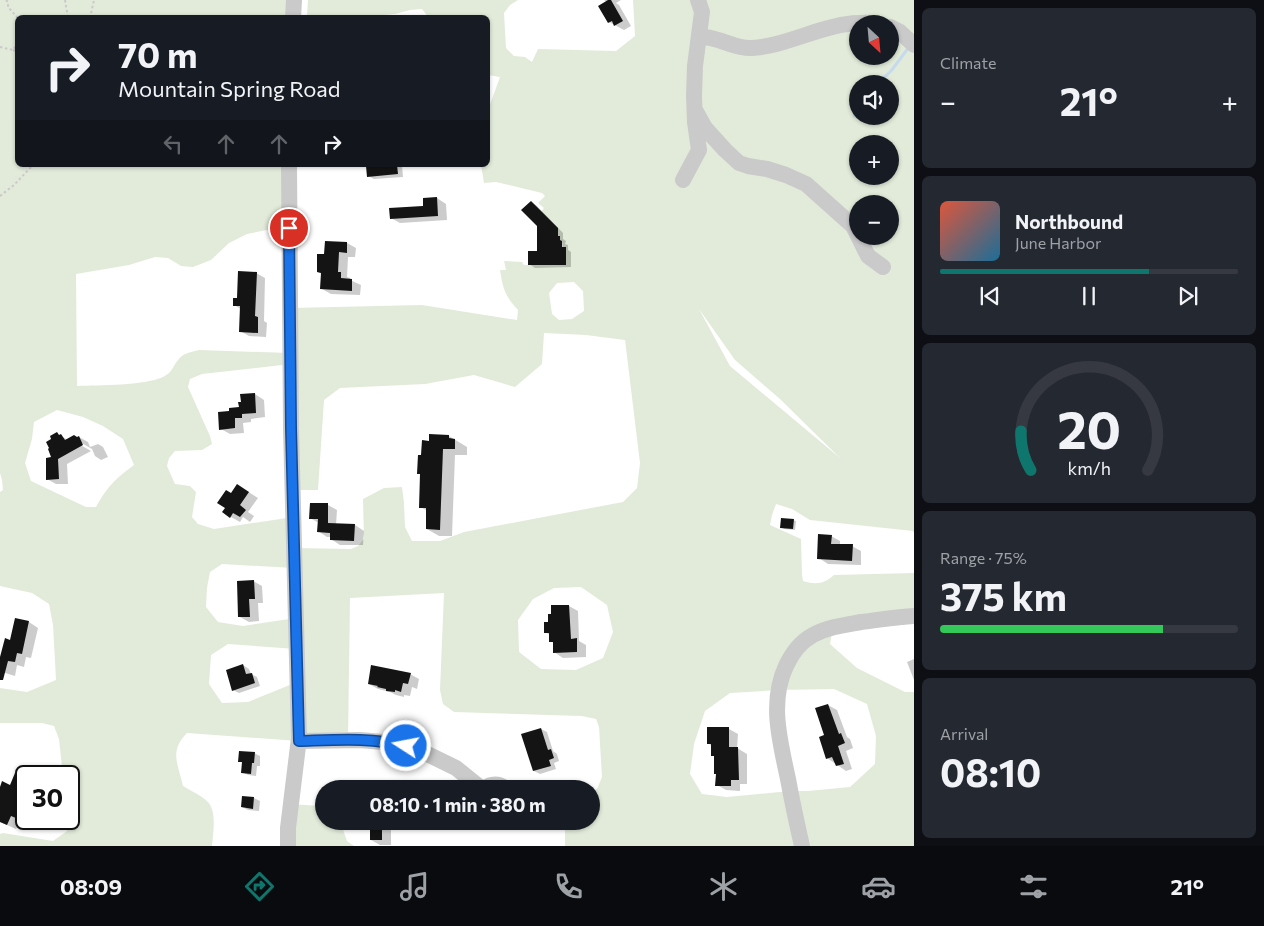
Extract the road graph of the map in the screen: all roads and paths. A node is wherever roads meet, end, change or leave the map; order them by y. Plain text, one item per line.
1 (11, 0) edge
2 (65, 0) edge
3 (94, 0) edge
4 (294, 0) edge
5 (698, 0) edge
6 (7, 1) edge
7 (15, 15) edge
8 (68, 15) edge
9 (91, 15) edge
10 (293, 15) edge
11 (849, 24) edge
12 (899, 32) edge
13 (699, 36) junction
14 (912, 43) edge
15 (0, 47) edge
16 (15, 47) edge
17 (13, 50) joint
18 (694, 110) junction
19 (31, 167) edge
20 (289, 167) edge
21 (682, 180) dead end
22 (0, 196) edge
23 (849, 222) edge
24 (862, 245) edge
25 (883, 267) dead end
26 (914, 616) edge
27 (299, 741) junction
28 (471, 780) edge
29 (288, 846) edge
30 (802, 846) edge

1 - 6 path
2 - 8 path
3 - 9 path
4 - 10 street
5 - 13 street
6 - 7 path
11 - 13 street
12 - 14 street
13 - 18 street
15 - 17 path
16 - 17 path
18 - 21 street
18 - 23 street
19 - 22 path
20 - 27 street
24 - 25 street
26 - 30 street
27 - 28 street
27 - 29 street

